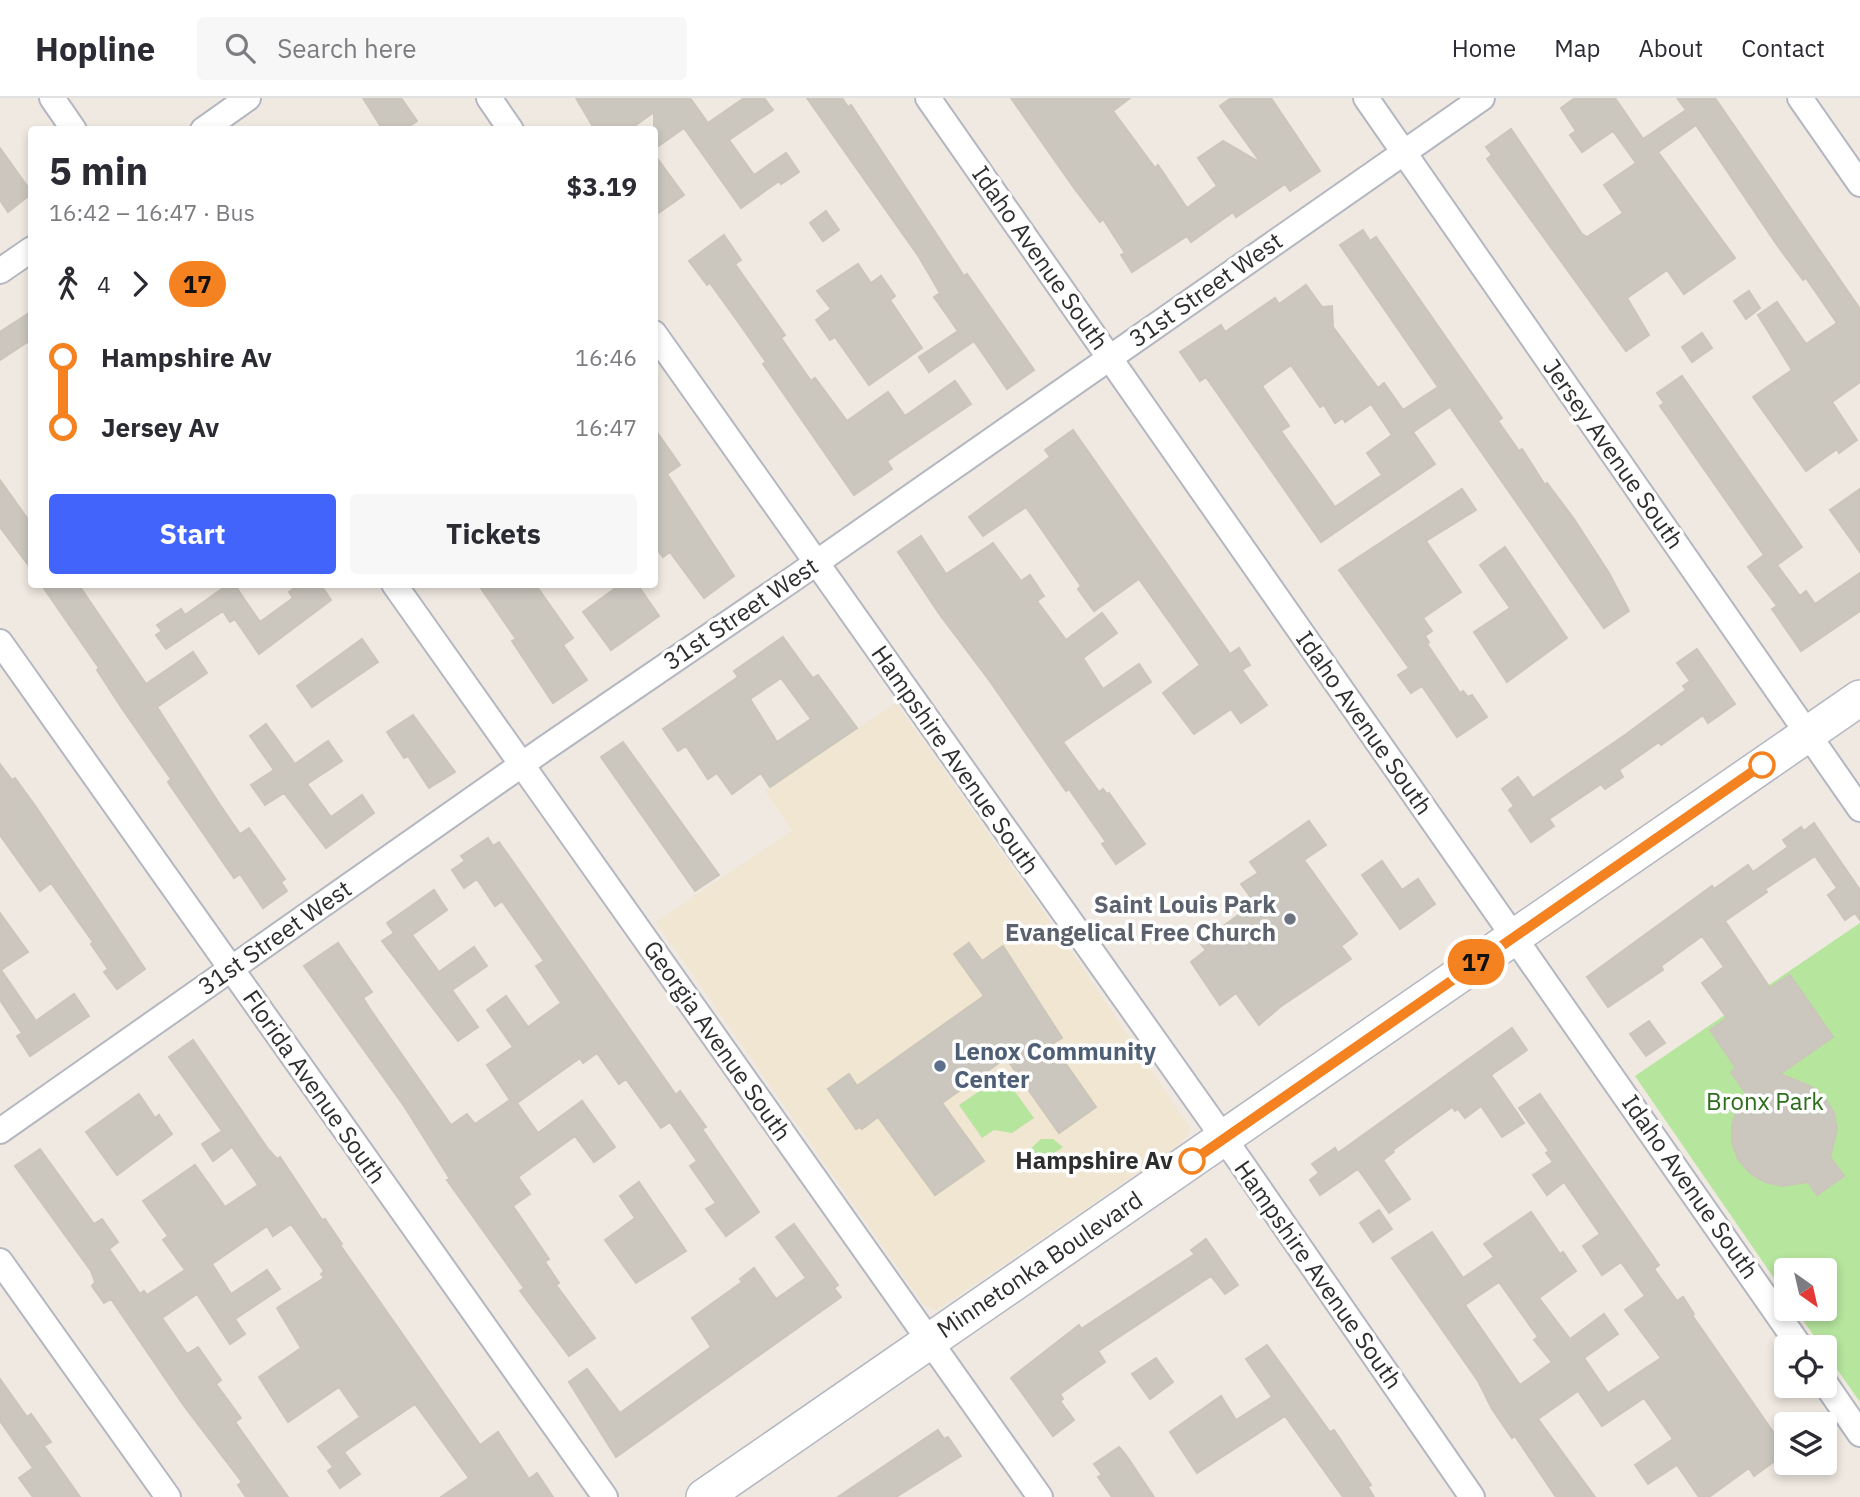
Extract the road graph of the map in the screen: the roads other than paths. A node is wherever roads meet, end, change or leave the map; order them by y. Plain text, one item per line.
1 (52, 98) edge
2 (248, 98) edge
3 (489, 98) edge
4 (928, 98) edge
5 (1366, 98) edge
6 (1482, 98) edge
7 (1800, 98) edge
8 (71, 126) edge
9 (209, 126) edge
10 (508, 126) edge
11 (1404, 153) junction
12 (1860, 184) edge
13 (28, 252) edge
14 (0, 271) edge
15 (658, 339) edge
16 (1110, 357) junction
17 (816, 563) junction
18 (397, 588) edge
19 (0, 642) edge
20 (1860, 698) edge
21 (1807, 734) junction
22 (521, 765) junction
23 (1860, 809) edge
24 (1514, 936) junction
25 (231, 969) junction
26 (0, 1131) edge
27 (1223, 1139) junction
28 (0, 1261) edge
29 (1792, 1335) edge
30 (929, 1341) junction
31 (1835, 1398) edge
32 (1860, 1434) edge
33 (168, 1497) edge
34 (605, 1497) edge
35 (704, 1497) edge
36 (1040, 1497) edge
37 (1472, 1497) edge

1 - 8 street
2 - 9 street
3 - 10 street
4 - 16 street, Idaho Avenue South
5 - 11 street, Jersey Avenue South
6 - 11 street, 31st Street West
7 - 12 street
11 - 16 street, 31st Street West
11 - 21 street, Jersey Avenue South
13 - 14 street
15 - 17 street, Hampshire Avenue South
16 - 17 street, 31st Street West
16 - 24 street, Idaho Avenue South
17 - 22 street, 31st Street West
17 - 27 street, Hampshire Avenue South
18 - 22 street, Georgia Avenue South
19 - 25 street, Florida Avenue South
20 - 21 main road, Minnetonka Boulevard
21 - 23 street, Jersey Avenue South
21 - 24 main road, Minnetonka Boulevard
22 - 25 street, 31st Street West
22 - 30 street, Georgia Avenue South
24 - 27 main road, Minnetonka Boulevard
24 - 29 street, Idaho Avenue South
25 - 26 street, 31st Street West
25 - 34 street, Florida Avenue South
27 - 30 main road, Minnetonka Boulevard
27 - 37 street, Hampshire Avenue South
28 - 33 street
30 - 35 main road, Minnetonka Boulevard
30 - 36 street, Georgia Avenue South
31 - 32 street

